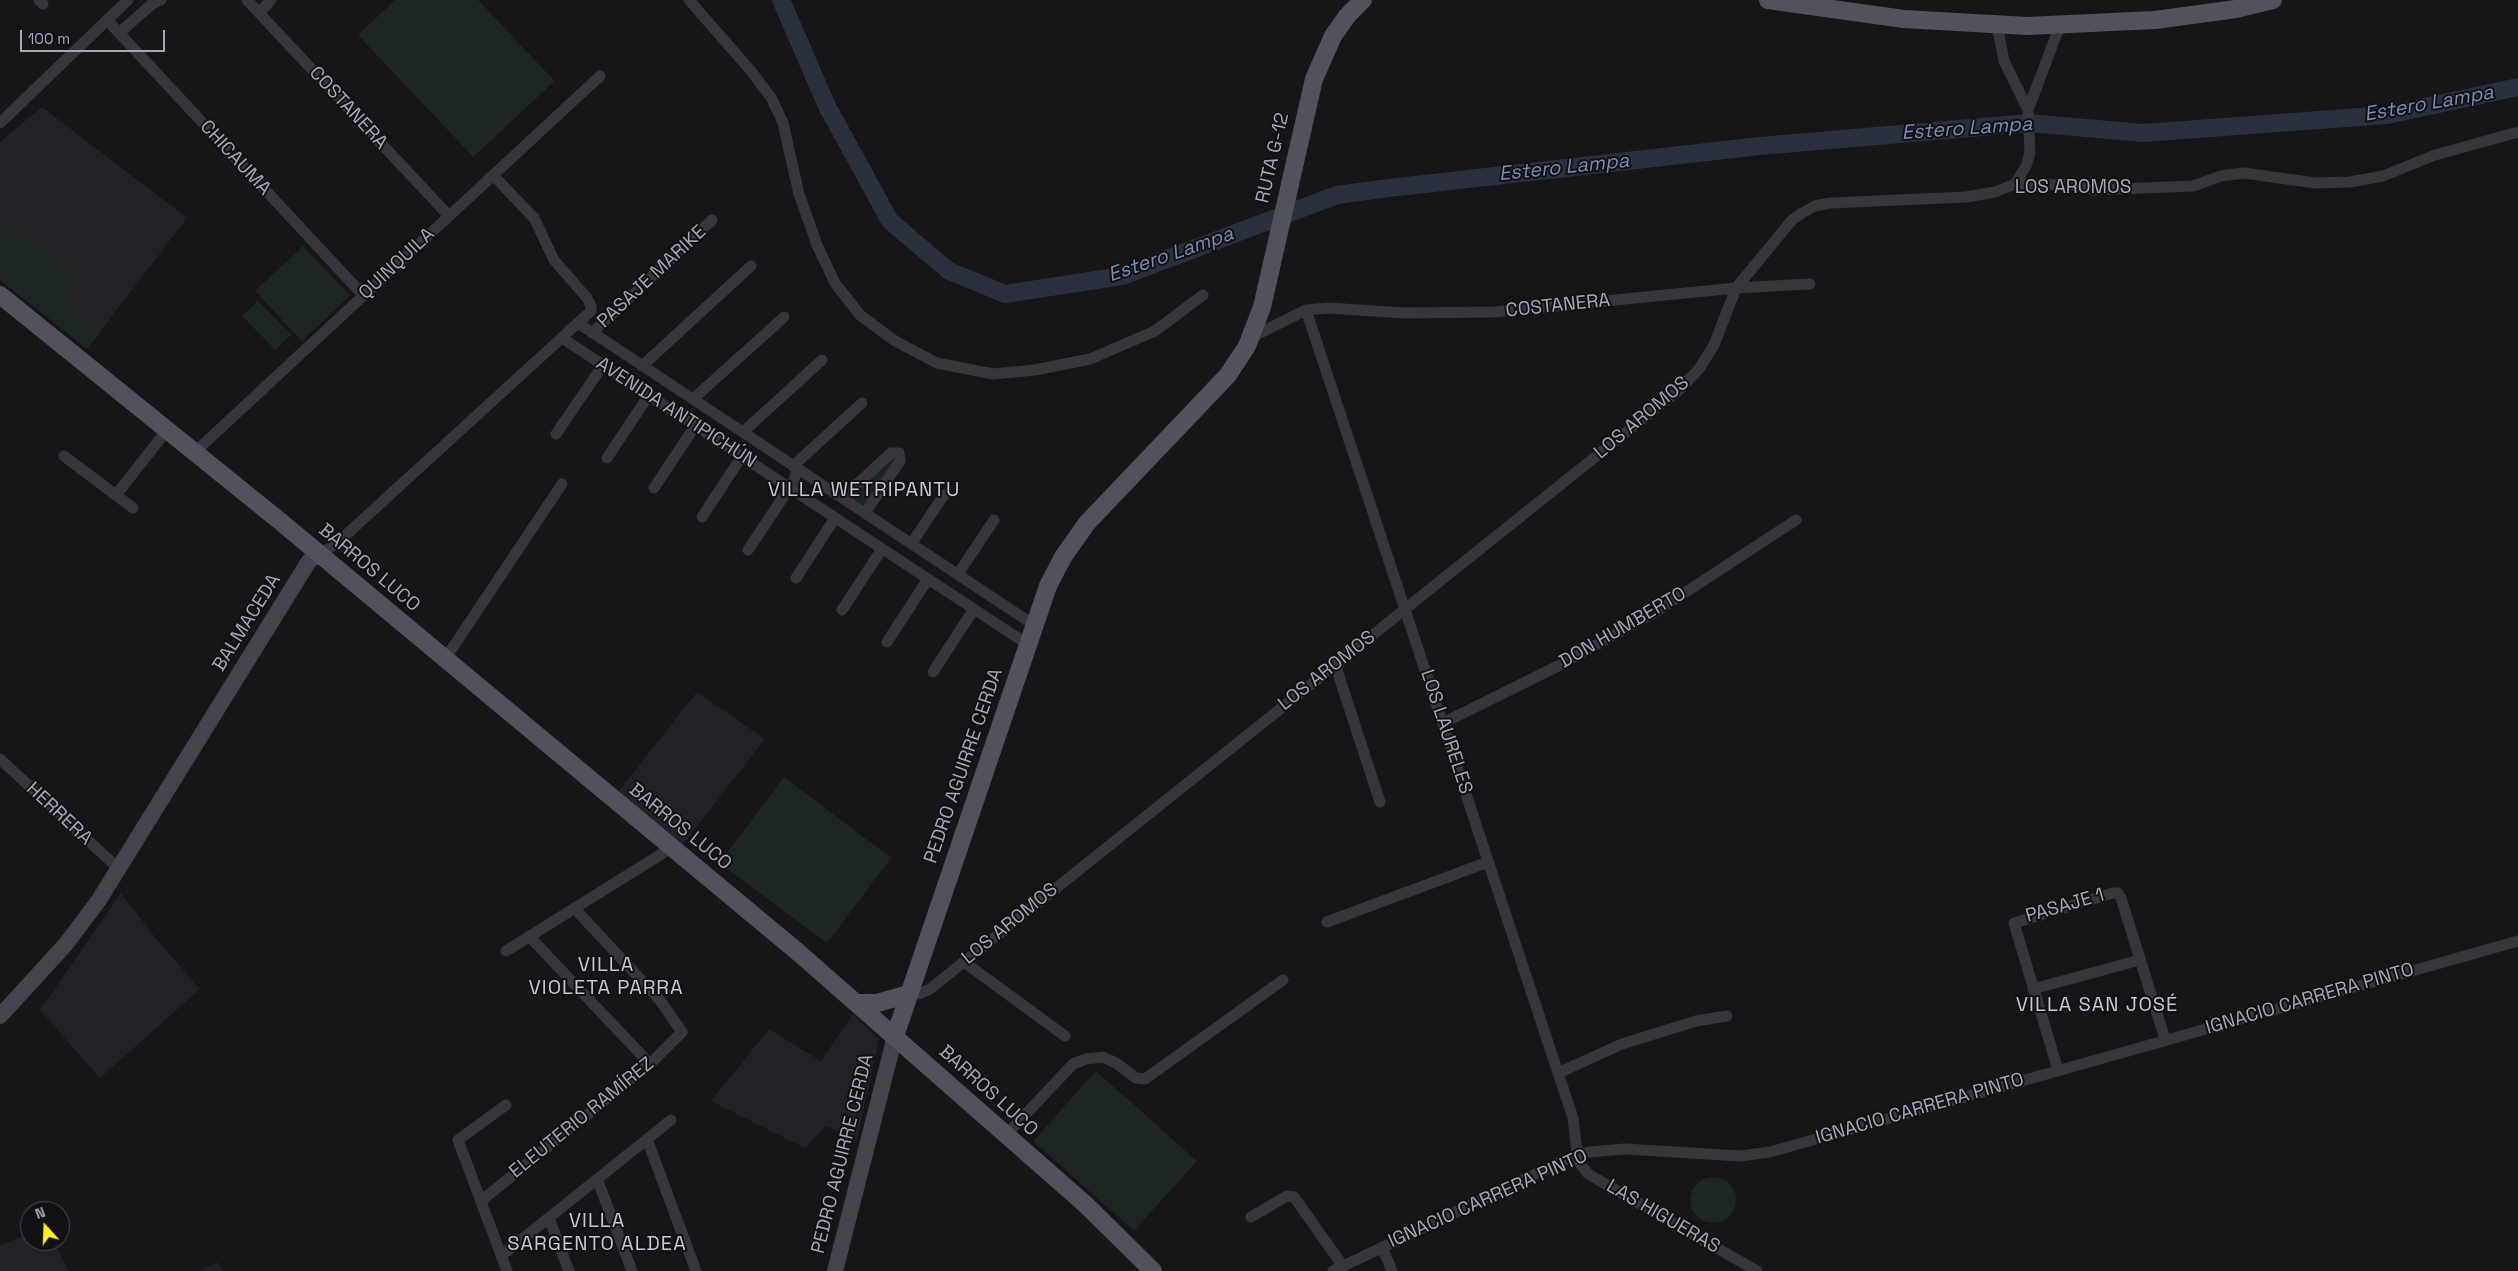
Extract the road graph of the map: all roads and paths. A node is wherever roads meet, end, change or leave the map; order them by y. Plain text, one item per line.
1 (128, 0) edge
2 (161, 0) edge
3 (246, 0) edge
4 (271, 0) edge
5 (689, 0) edge
6 (1363, 0) edge
7 (1768, 0) edge
8 (2273, 0) edge
9 (259, 13) junction
10 (107, 20) junction
11 (1996, 25) junction
12 (2060, 25) junction
13 (119, 33) junction
14 (600, 76) dead end
15 (2028, 110) junction
16 (0, 123) edge
17 (2518, 132) edge
18 (493, 175) junction
19 (2015, 184) junction
20 (448, 216) junction
21 (712, 220) dead end
22 (751, 266) dead end
23 (1810, 284) dead end
24 (1736, 288) junction
25 (0, 294) edge
26 (363, 295) junction
27 (1204, 295) dead end
28 (1306, 310) junction
29 (784, 317) dead end
30 (578, 324) junction
31 (596, 336) junction
32 (1252, 337) junction
33 (562, 338) junction
34 (589, 355) junction
35 (822, 360) dead end
36 (603, 365) junction
37 (642, 366) junction
38 (649, 395) junction
39 (693, 399) junction
40 (862, 403) dead end
41 (695, 426) junction
42 (167, 430) junction
43 (743, 432) junction
44 (556, 434) dead end
45 (195, 452) junction
46 (64, 456) dead end
47 (742, 456) junction
48 (607, 458) dead end
49 (795, 467) junction
50 (811, 478) junction
51 (562, 484) dead end
52 (788, 487) junction
53 (654, 488) dead end
54 (800, 494) junction
55 (116, 495) junction
56 (944, 495) dead end
57 (842, 498) junction
58 (133, 508) dead end
59 (865, 513) junction
60 (702, 517) dead end
61 (835, 518) junction
62 (994, 520) dead end
63 (1796, 520) dead end
64 (911, 544) junction
65 (882, 549) junction
66 (748, 550) dead end
67 (319, 554) junction
68 (958, 574) junction
69 (796, 578) dead end
70 (928, 579) junction
71 (994, 598) junction
72 (1405, 609) junction
73 (842, 610) dead end
74 (978, 612) junction
75 (1034, 625) junction
76 (887, 642) dead end
77 (1027, 644) junction
78 (445, 659) junction
79 (1335, 664) junction
80 (933, 672) dead end
81 (1443, 723) junction
82 (0, 759) edge
83 (1380, 802) dead end
84 (671, 848) junction
85 (1484, 863) junction
86 (118, 869) junction
87 (574, 908) junction
88 (1327, 922) dead end
89 (529, 936) junction
90 (2518, 941) edge
91 (506, 951) dead end
92 (2140, 960) junction
93 (964, 962) junction
94 (1283, 980) dead end
95 (2033, 990) junction
96 (909, 994) junction
97 (856, 1003) junction
98 (0, 1016) edge
99 (1727, 1016) dead end
100 (895, 1036) junction
101 (1065, 1036) dead end
102 (2165, 1039) junction
103 (650, 1064) junction
104 (2058, 1070) junction
105 (1558, 1073) junction
106 (506, 1105) dead end
107 (670, 1120) dead end
108 (1006, 1135) junction
109 (647, 1139) junction
110 (1576, 1156) junction
111 (597, 1179) junction
112 (481, 1201) junction
113 (1251, 1217) dead end
114 (549, 1218) junction
115 (1382, 1247) junction
116 (501, 1256) junction
117 (1338, 1269) edge
118 (507, 1271) edge
119 (569, 1271) edge
120 (632, 1271) edge
121 (696, 1271) edge
122 (835, 1271) edge
123 (1153, 1271) edge
124 (1392, 1271) edge
125 (1757, 1271) edge

1 - 10 street
2 - 13 street
3 - 9 street, COSTANERA
4 - 9 street
5 - 27 street
6 - 32 main road, RUTA G-12
7 - 11 main road
8 - 12 main road
9 - 20 street, COSTANERA
10 - 13 street, CHICAUMA
10 - 16 street
11 - 12 main road
11 - 15 street
12 - 15 street
13 - 26 street, CHICAUMA
14 - 18 street, QUINQUILA
15 - 19 street
17 - 19 street, LOS AROMOS
18 - 20 street, QUINQUILA
18 - 30 street, BALMACEDA
19 - 24 street, LOS AROMOS
20 - 26 street, QUINQUILA
21 - 31 street, PASAJE MARIKE
22 - 37 street
23 - 24 street, COSTANERA
24 - 28 street, COSTANERA
24 - 72 street, LOS AROMOS
25 - 42 main road, BARROS LUCO
26 - 45 street, QUINQUILA
28 - 32 street
28 - 72 street, LOS LAURELES
29 - 39 street
30 - 31 street, AVENIDA ANTIPICHÚN
30 - 33 street, BALMACEDA
31 - 34 street, AVENIDA ANTIPICHÚN
31 - 37 street, AVENIDA ANTIPICHÚN
32 - 75 main road, PEDRO AGUIRRE CERDA
33 - 34 street, AVENIDA ANTIPICHÚN
33 - 67 street, BALMACEDA
34 - 36 street, AVENIDA ANTIPICHÚN
35 - 43 street
36 - 38 street, AVENIDA ANTIPICHÚN
36 - 44 street
37 - 39 street, AVENIDA ANTIPICHÚN
38 - 41 street, AVENIDA ANTIPICHÚN
38 - 48 street
39 - 43 street, AVENIDA ANTIPICHÚN
40 - 49 street
41 - 47 street, AVENIDA ANTIPICHÚN
41 - 53 street
42 - 45 main road, BARROS LUCO
42 - 55 street
43 - 49 street, AVENIDA ANTIPICHÚN
45 - 67 main road, BARROS LUCO
46 - 55 street
47 - 52 street, AVENIDA ANTIPICHÚN
47 - 60 street
49 - 50 street, AVENIDA ANTIPICHÚN
49 - 52 street
50 - 54 street
50 - 57 street, AVENIDA ANTIPICHÚN
51 - 78 street
52 - 54 street, AVENIDA ANTIPICHÚN
52 - 66 street
54 - 61 street, AVENIDA ANTIPICHÚN
55 - 58 street
56 - 64 street
57 - 59 street, AVENIDA ANTIPICHÚN
57 - 59 street
59 - 64 street, AVENIDA ANTIPICHÚN
61 - 65 street, AVENIDA ANTIPICHÚN
61 - 69 street
62 - 68 street
63 - 81 street, DON HUMBERTO
64 - 68 street, AVENIDA ANTIPICHÚN
65 - 70 street, AVENIDA ANTIPICHÚN
65 - 73 street
67 - 78 main road, BARROS LUCO
67 - 86 street, BALMACEDA
68 - 71 street, AVENIDA ANTIPICHÚN
70 - 74 street, AVENIDA ANTIPICHÚN
70 - 76 street
71 - 74 street
71 - 75 street, AVENIDA ANTIPICHÚN
72 - 79 street, LOS AROMOS
72 - 81 street, LOS LAURELES
74 - 77 street, AVENIDA ANTIPICHÚN
74 - 80 street
75 - 77 main road, PEDRO AGUIRRE CERDA
77 - 96 main road, PEDRO AGUIRRE CERDA
78 - 84 main road, BARROS LUCO
79 - 83 street
79 - 93 street, LOS AROMOS
81 - 85 street, LOS LAURELES
82 - 86 street, HERRERA
84 - 87 street
84 - 97 main road, BARROS LUCO
85 - 88 street
85 - 105 street, LOS LAURELES
86 - 98 street, BALMACEDA
87 - 89 street
87 - 103 street, ELEUTERIO RAMÍREZ
89 - 91 street
89 - 103 street
90 - 102 street, IGNACIO CARRERA PINTO
92 - 95 street
92 - 95 street, PASAJE 1
92 - 102 street
93 - 96 street, LOS AROMOS
93 - 101 street
94 - 108 street
95 - 104 street
96 - 97 main road
96 - 100 main road, PEDRO AGUIRRE CERDA
97 - 100 main road, BARROS LUCO
99 - 105 street
100 - 108 main road, BARROS LUCO
100 - 122 street, PEDRO AGUIRRE CERDA
102 - 104 street, IGNACIO CARRERA PINTO
103 - 112 street, ELEUTERIO RAMÍREZ
104 - 110 street, IGNACIO CARRERA PINTO
105 - 110 street, LOS LAURELES
106 - 112 street
107 - 109 street
108 - 123 main road, BARROS LUCO
109 - 111 street
109 - 121 street
110 - 115 street, IGNACIO CARRERA PINTO
110 - 125 street, LAS HIGUERAS
111 - 114 street
111 - 120 street
112 - 116 street
113 - 117 street
114 - 116 street
114 - 119 street
115 - 117 street, IGNACIO CARRERA PINTO
115 - 124 street
116 - 118 street

